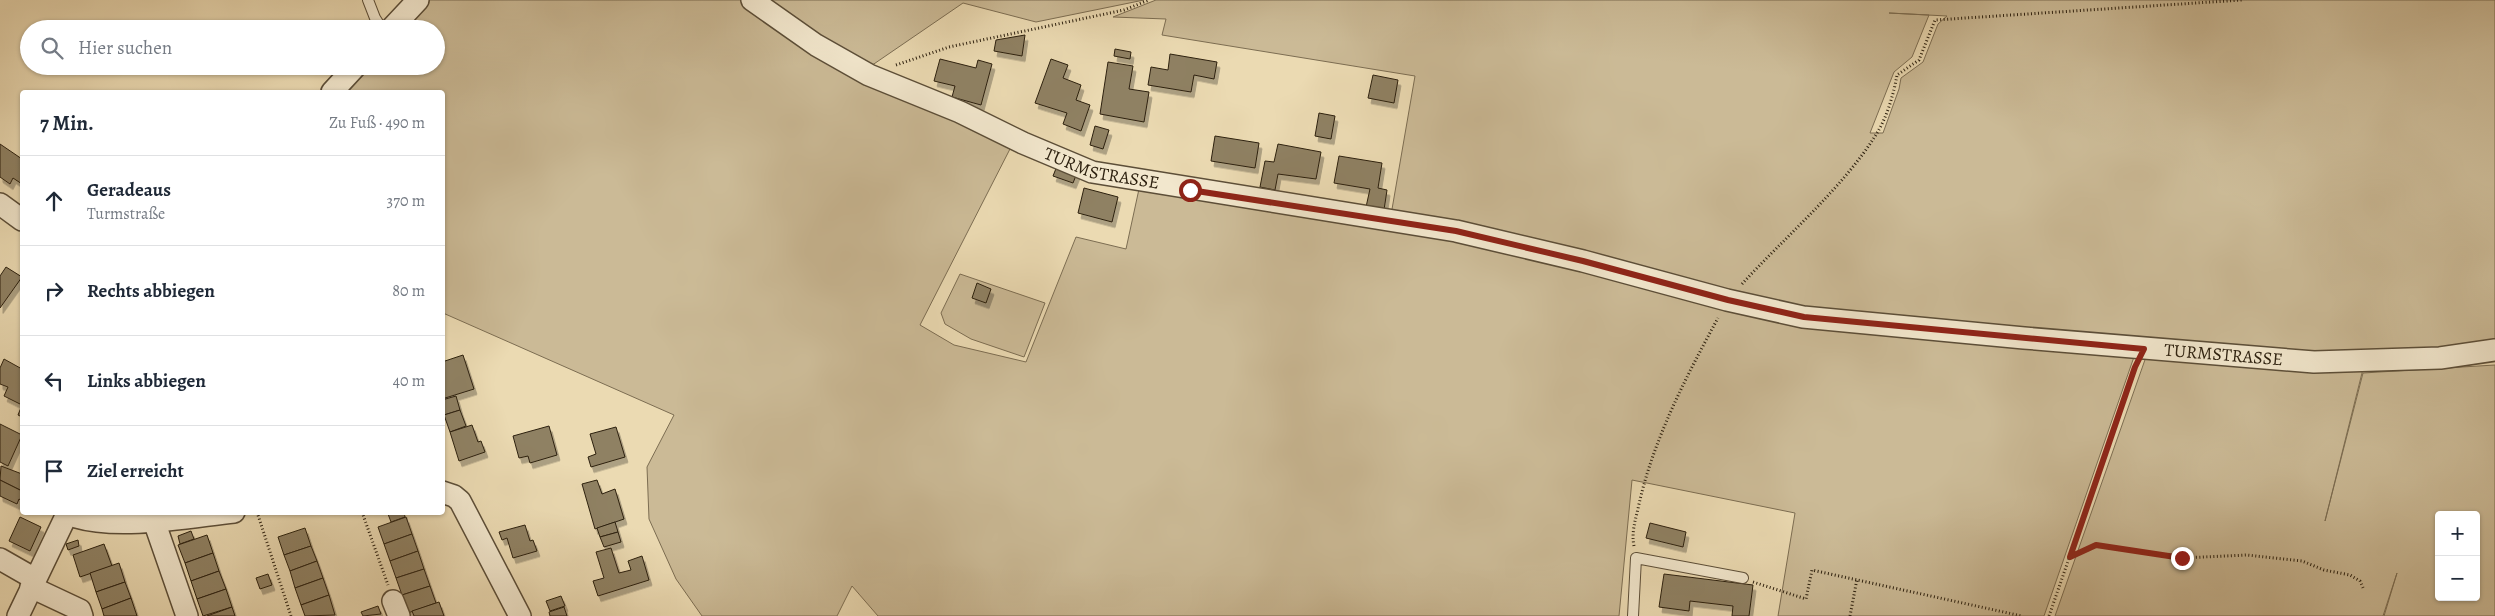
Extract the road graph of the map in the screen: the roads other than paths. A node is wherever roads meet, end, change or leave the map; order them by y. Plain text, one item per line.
1 (368, 0) edge
2 (418, 0) edge
3 (752, 0) edge
4 (376, 20) edge
5 (399, 20) edge
6 (348, 75) edge
7 (334, 90) edge
8 (0, 204) edge
9 (20, 219) edge
10 (2495, 350) edge
11 (445, 493) edge
12 (67, 515) edge
13 (75, 515) edge
14 (204, 515) edge
15 (154, 520) junction
16 (0, 559) edge
17 (1743, 578) road end
18 (33, 583) junction
19 (18, 616) edge
20 (82, 616) edge
21 (187, 616) edge
22 (520, 616) edge
23 (1633, 616) edge

1 - 4 lane
2 - 5 street
3 - 10 street, TURMSTRASSE
6 - 7 street
8 - 9 street
11 - 22 street
12 - 18 street
13 - 15 street
14 - 15 street
15 - 21 street
16 - 18 street
17 - 23 lane
18 - 19 street
18 - 20 street

